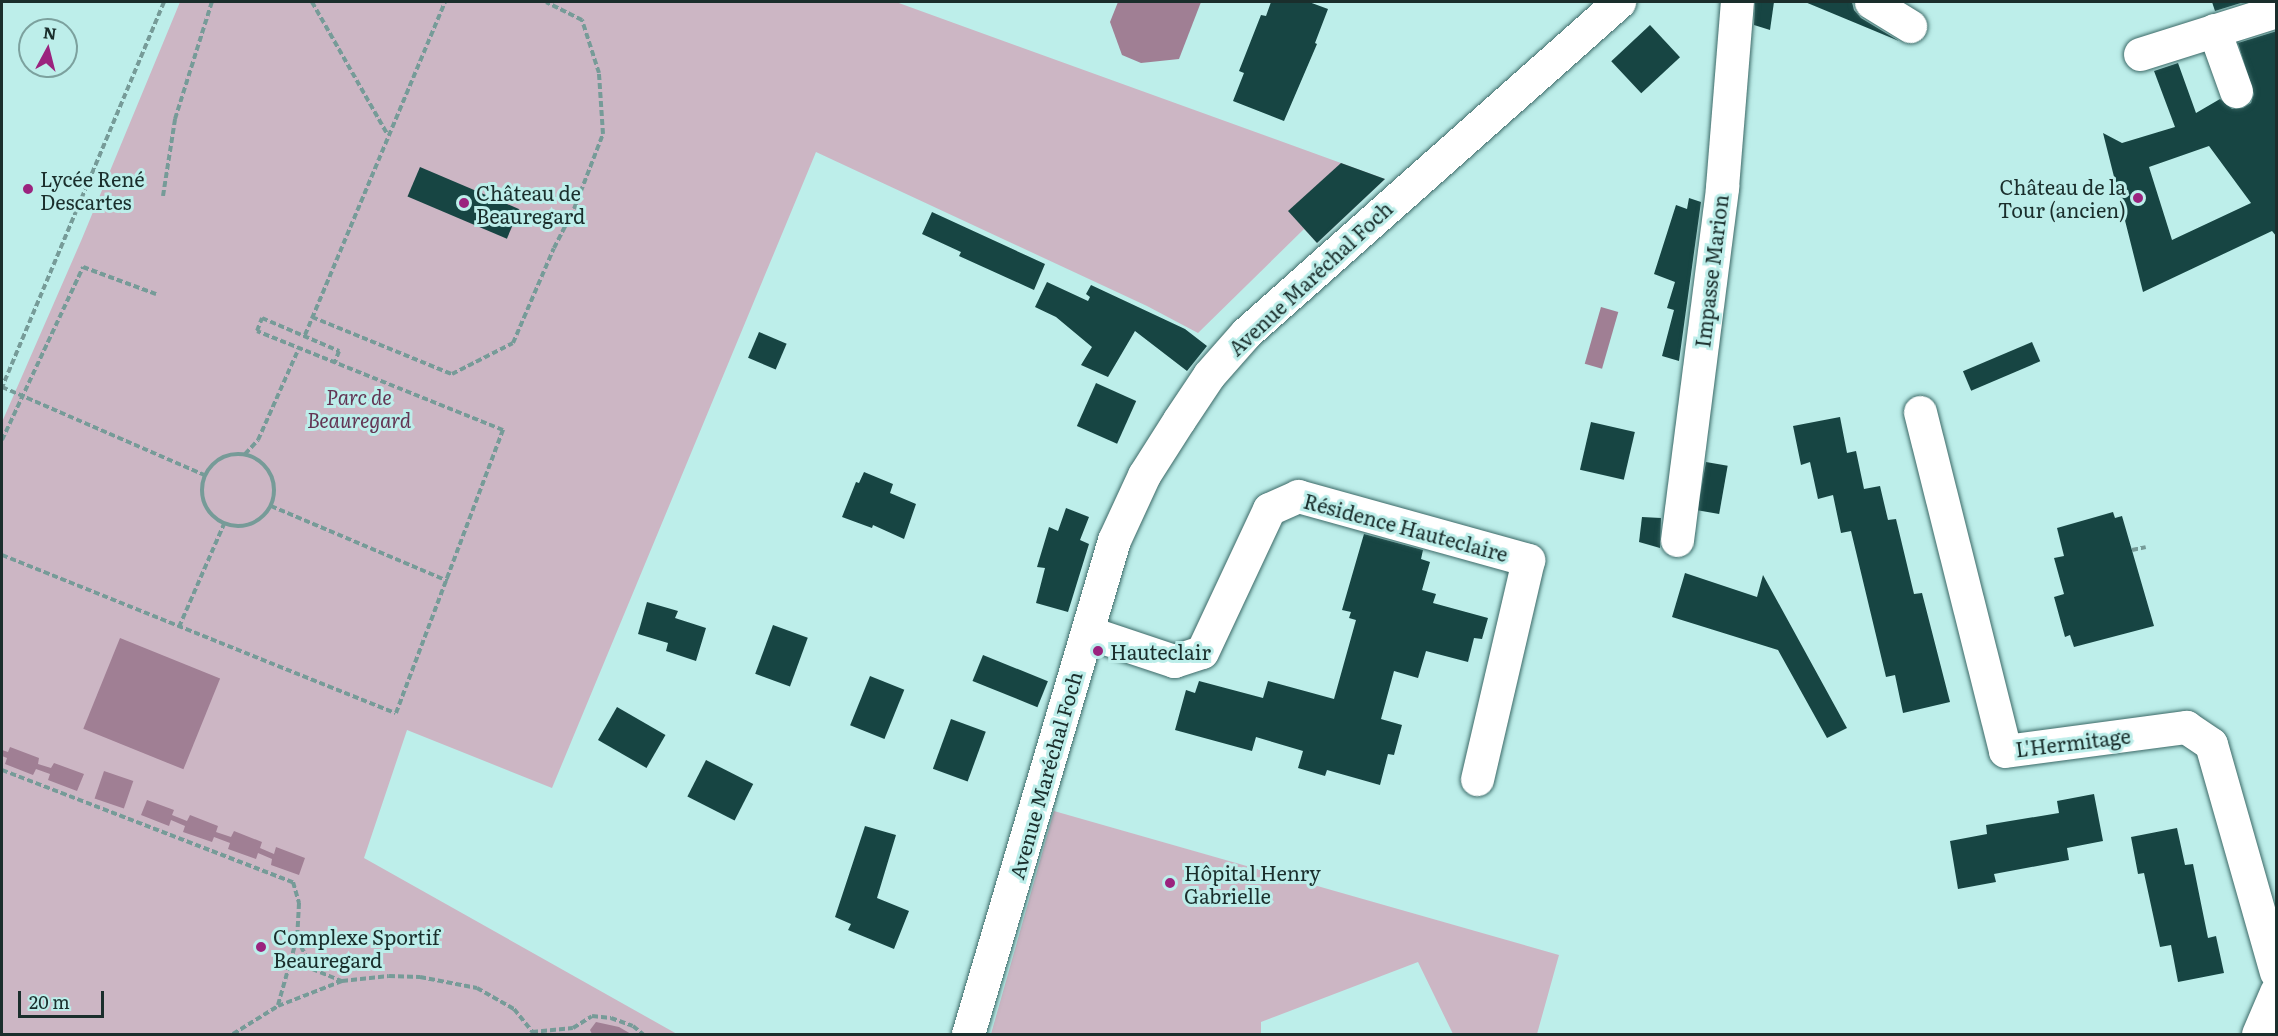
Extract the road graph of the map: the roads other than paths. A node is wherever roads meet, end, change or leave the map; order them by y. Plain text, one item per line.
1 (1619, 2) edge
2 (1737, 2) edge
3 (1870, 2) edge
4 (2277, 11) edge
5 (1910, 26) dead end
6 (2214, 30) junction
7 (2139, 54) dead end
8 (2236, 92) dead end
9 (1920, 412) dead end
10 (1677, 540) dead end
11 (1087, 632) junction
12 (1478, 779) dead end
13 (2277, 972) edge
14 (2277, 992) edge
15 (968, 1035) edge
16 (2258, 1035) edge

1 - 11 street, Avenue Maréchal Foch
2 - 10 street, Impasse Marion
3 - 5 street
4 - 6 street
6 - 7 street
6 - 8 street
9 - 13 street, L'Hermitage
11 - 12 street, Résidence Hauteclaire
11 - 15 street, Avenue Maréchal Foch
14 - 16 street

